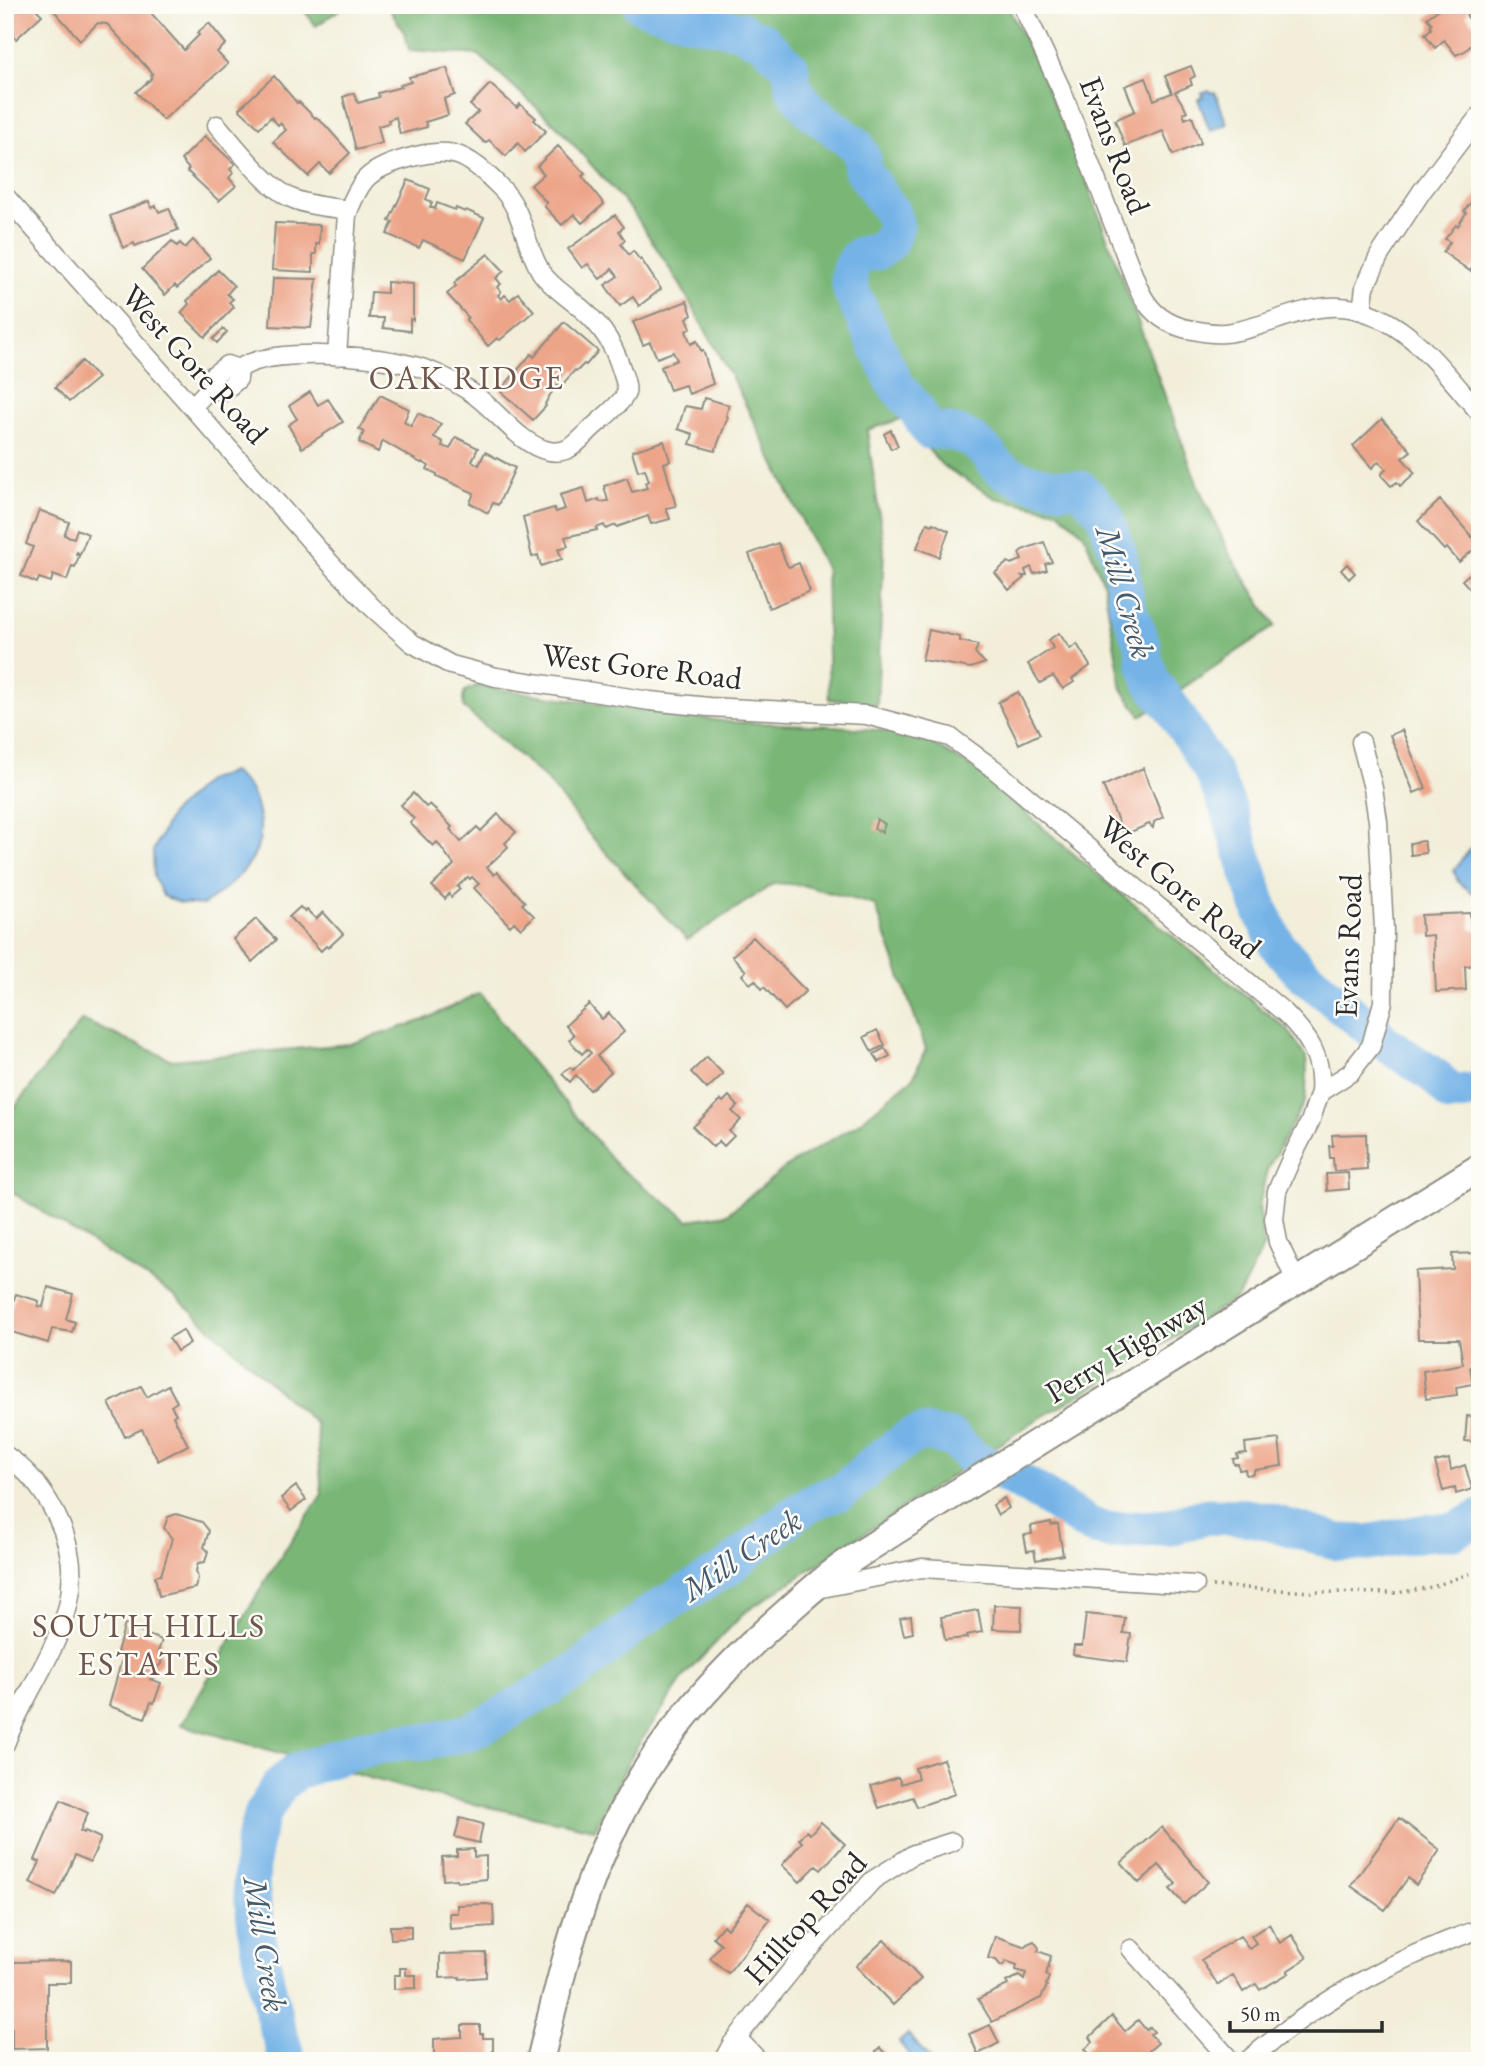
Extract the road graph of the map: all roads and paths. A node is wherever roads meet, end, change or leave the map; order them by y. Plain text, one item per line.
1 (1022, 5) edge
2 (1480, 114) edge
3 (217, 125) dead end
4 (5, 196) edge
5 (349, 209) junction
6 (1362, 311) junction
7 (337, 356) junction
8 (193, 406) junction
9 (1480, 412) edge
10 (1361, 742) dead end
11 (1320, 1092) junction
12 (1480, 1167) edge
13 (1297, 1283) junction
14 (5, 1455) edge
15 (1480, 1570) edge
16 (1195, 1585) joint
17 (810, 1591) junction
18 (5, 1744) edge
19 (952, 1842) dead end
20 (1480, 1929) edge
21 (1131, 1949) dead end
22 (737, 2038) junction
23 (540, 2061) edge
24 (723, 2061) edge
25 (759, 2061) edge
26 (1231, 2061) edge
27 (1247, 2061) edge

1 - 6 street, Evans Road
2 - 6 street
3 - 5 street
4 - 8 street, West Gore Road
5 - 7 street
5 - 7 street
6 - 9 street
7 - 8 street
8 - 11 street, West Gore Road
10 - 11 street, Evans Road
11 - 13 street
12 - 13 main road, Perry Highway
13 - 17 main road, Perry Highway
14 - 18 street
15 - 16 path
16 - 17 street
17 - 23 main road, Perry Highway
19 - 22 street, Hilltop Road
20 - 27 street
21 - 26 street
22 - 24 street, Hilltop Road
22 - 25 street

